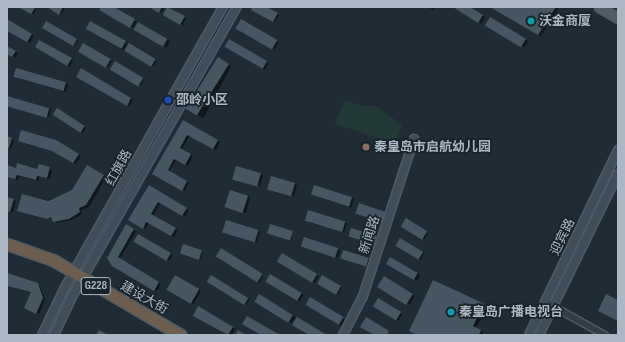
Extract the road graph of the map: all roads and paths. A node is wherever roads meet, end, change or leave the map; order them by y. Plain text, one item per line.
1 (223, 7) edge
2 (237, 7) edge
3 (599, 7) edge
4 (618, 18) edge
5 (414, 139) dead end
6 (618, 150) edge
7 (615, 163) edge
8 (618, 174) edge
9 (7, 244) edge
10 (78, 276) junction
11 (545, 302) junction
12 (553, 306) junction
13 (42, 335) edge
14 (54, 335) edge
15 (181, 335) edge
16 (343, 335) edge
17 (529, 335) edge
18 (539, 335) edge
19 (605, 335) edge

1 - 10 main road, 红旗路
2 - 10 main road
3 - 4 main road
5 - 16 main road, 新闻路
6 - 7 main road, 迎宾路
7 - 11 main road, 迎宾路
8 - 12 main road, 迎宾路
9 - 10 highway, 建设大街 / G228
10 - 13 main road, 红旗路
10 - 14 main road
10 - 15 highway, 建设大街 / G228
11 - 12 street
11 - 17 main road, 迎宾路
12 - 18 main road, 迎宾路
12 - 19 street

